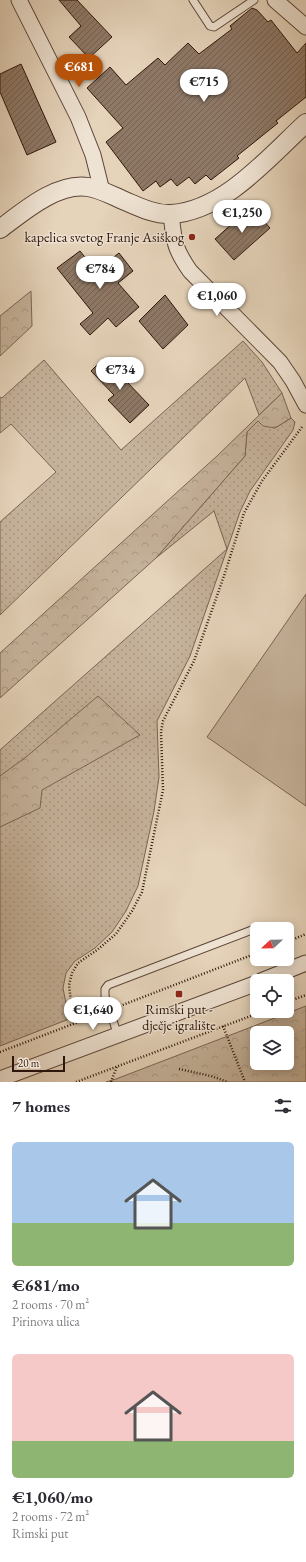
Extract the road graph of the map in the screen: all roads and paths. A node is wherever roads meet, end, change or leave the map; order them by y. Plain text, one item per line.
1 (19, 0) edge
2 (193, 0) edge
3 (254, 0) edge
4 (275, 0) edge
5 (306, 27) edge
6 (306, 123) edge
7 (102, 191) junction
8 (171, 214) junction
9 (0, 229) edge
10 (306, 405) edge
11 (302, 427) dead end
12 (250, 931) edge
13 (306, 934) edge
14 (294, 939) edge
15 (250, 956) edge
16 (306, 963) edge
17 (278, 974) edge
18 (250, 985) edge
19 (306, 995) edge
20 (294, 999) edge
21 (116, 1008) dead end
22 (100, 1014) dead end
23 (250, 1016) edge
24 (80, 1022) junction
25 (223, 1026) junction
26 (118, 1036) junction
27 (0, 1052) edge
28 (117, 1066) junction
29 (180, 1069) dead end
30 (0, 1080) edge
31 (76, 1082) edge
32 (111, 1082) edge
33 (228, 1082) edge
34 (245, 1082) edge

1 - 7 street
2 - 3 lane
4 - 5 street
6 - 8 street
7 - 8 street
7 - 9 street
8 - 10 street
11 - 24 path
12 - 26 lane
13 - 14 path
15 - 21 path
16 - 17 street
18 - 26 street
19 - 20 path
22 - 24 path
23 - 25 path
24 - 27 path
25 - 28 path
25 - 34 path
26 - 30 street
28 - 31 path
28 - 32 path
29 - 33 path

